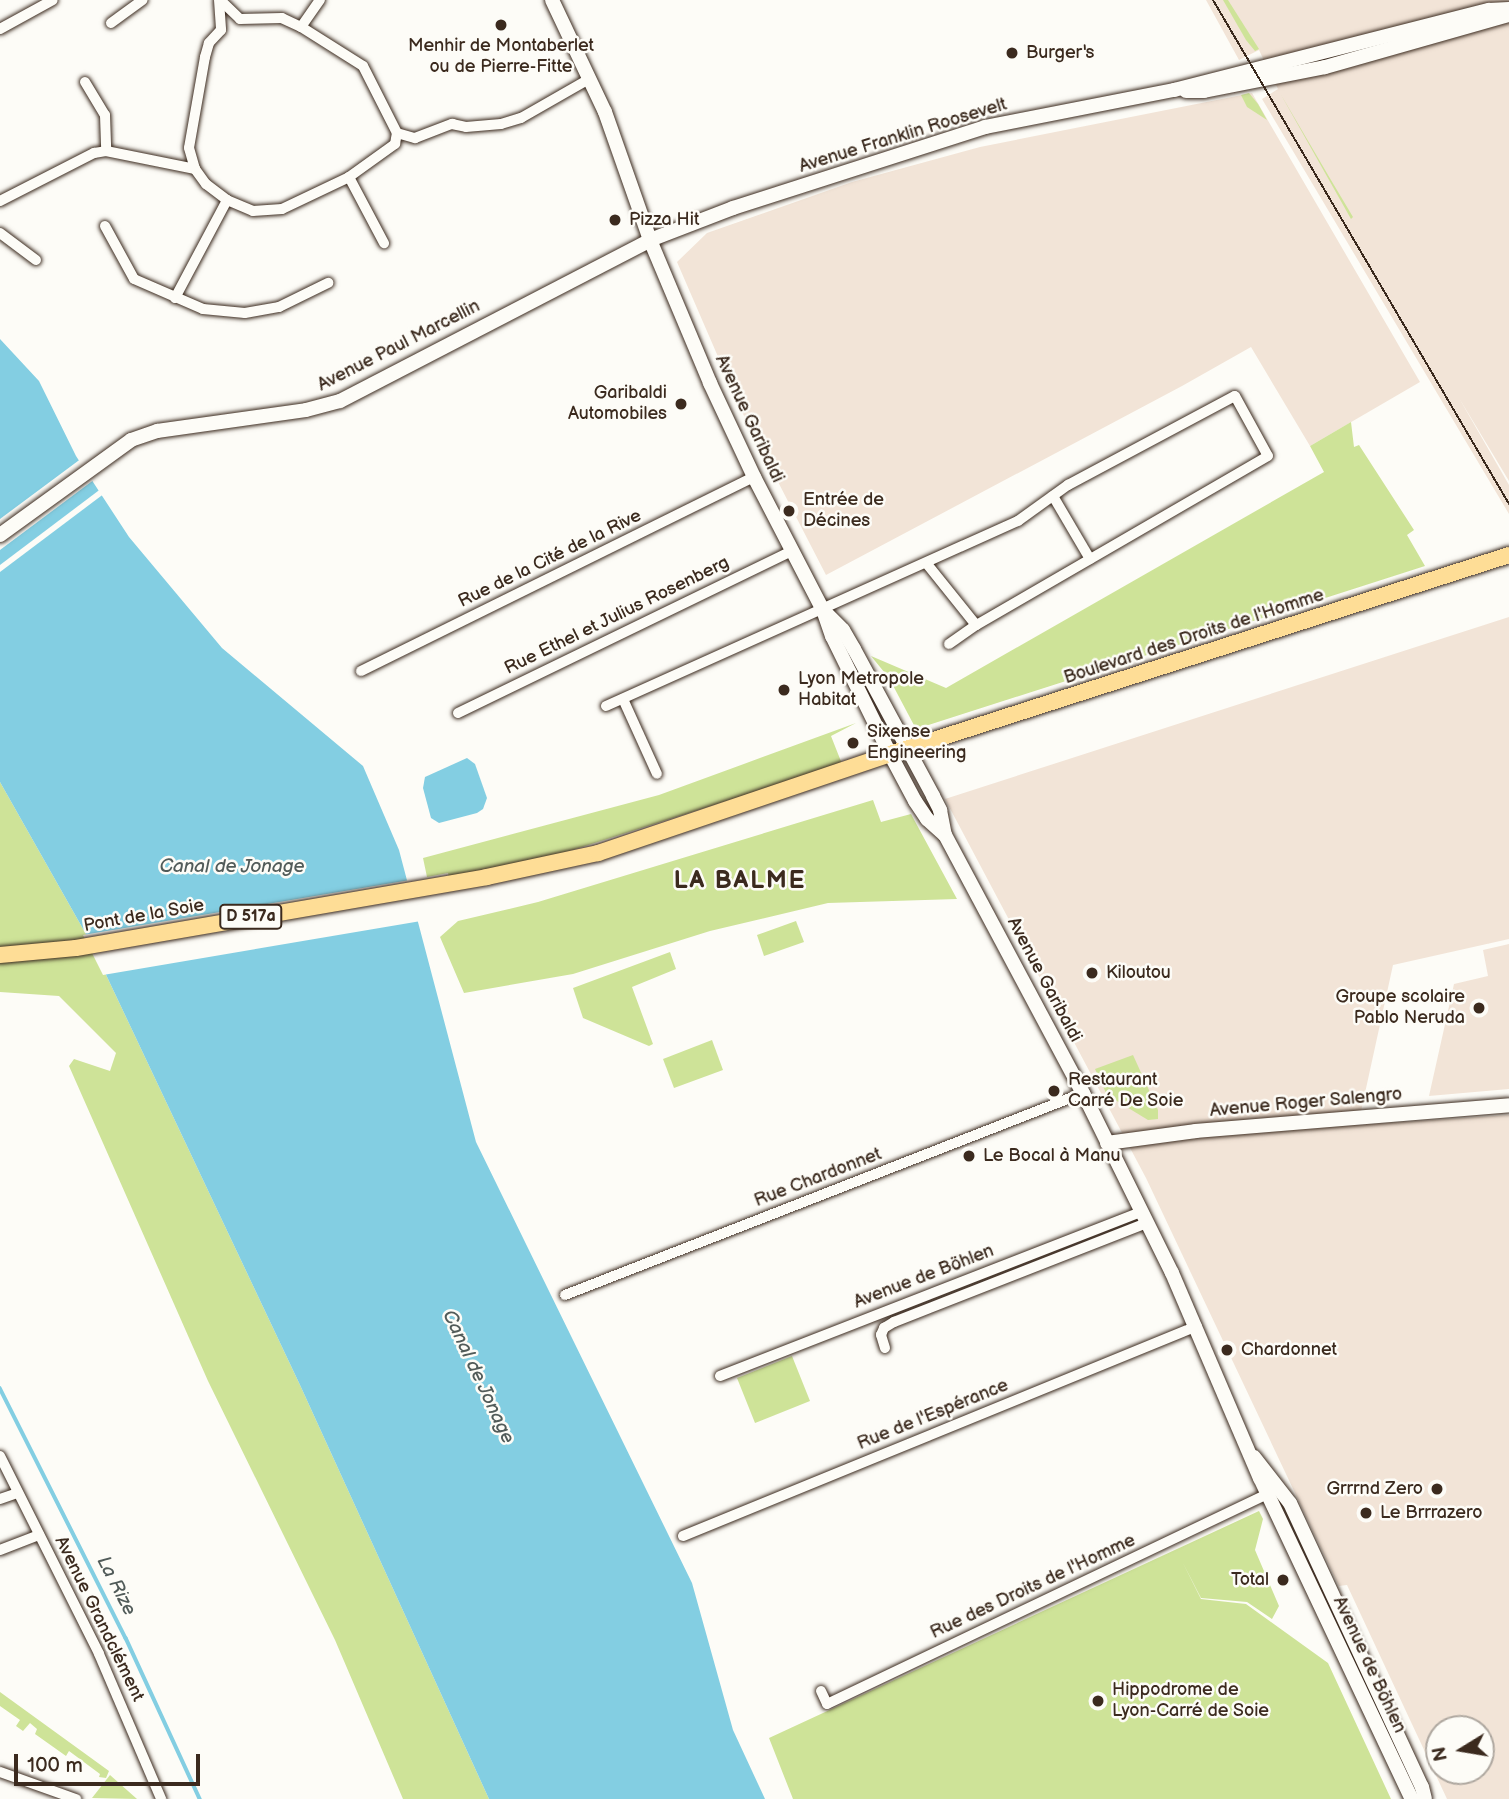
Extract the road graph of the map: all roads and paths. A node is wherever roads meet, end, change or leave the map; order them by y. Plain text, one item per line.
1 (52, 0) edge
2 (143, 0) edge
3 (219, 0) edge
4 (320, 0) edge
5 (552, 0) edge
6 (1509, 9) edge
7 (1509, 15) edge
8 (240, 19) junction
9 (111, 23) dead end
10 (301, 27) junction
11 (0, 29) edge
12 (221, 30) junction
13 (1293, 67) junction
14 (589, 79) junction
15 (85, 82) dead end
16 (396, 139) junction
17 (106, 150) junction
18 (195, 169) junction
19 (349, 177) junction
20 (227, 200) junction
21 (0, 201) edge
22 (105, 226) dead end
23 (0, 233) edge
24 (650, 240) junction
25 (384, 243) dead end
26 (36, 260) dead end
27 (328, 283) dead end
28 (176, 298) junction
29 (754, 477) junction
30 (1054, 496) junction
31 (0, 535) edge
32 (792, 551) junction
33 (1509, 555) edge
34 (1090, 559) junction
35 (927, 564) junction
36 (823, 610) junction
37 (976, 625) junction
38 (949, 644) dead end
39 (360, 671) dead end
40 (623, 698) junction
41 (606, 706) dead end
42 (458, 713) dead end
43 (906, 750) junction
44 (890, 754) junction
45 (657, 774) dead end
46 (945, 835) junction
47 (0, 954) edge
48 (1083, 1093) junction
49 (1509, 1105) edge
50 (1107, 1143) junction
51 (1144, 1217) junction
52 (565, 1295) dead end
53 (1197, 1326) junction
54 (886, 1348) dead end
55 (720, 1376) dead end
56 (1251, 1453) junction
57 (0, 1456) edge
58 (17, 1493) junction
59 (1267, 1494) junction
60 (0, 1499) edge
61 (1275, 1508) junction
62 (1304, 1534) junction
63 (39, 1535) junction
64 (683, 1536) dead end
65 (0, 1550) edge
66 (821, 1691) dead end
67 (0, 1772) edge
68 (76, 1799) edge
69 (161, 1799) edge
70 (1412, 1799) edge
71 (1425, 1799) edge

1 - 11 street
2 - 9 street
3 - 8 street
3 - 12 street
4 - 10 street
5 - 14 main road, Avenue Garibaldi
6 - 13 main road, Avenue Franklin Roosevelt
7 - 13 main road, Avenue Franklin Roosevelt
8 - 10 street
8 - 12 street
10 - 16 street
12 - 18 street
13 - 24 main road, Avenue Franklin Roosevelt
14 - 16 street
14 - 24 main road, Avenue Garibaldi
15 - 17 street
16 - 19 street
17 - 18 street
17 - 21 street
18 - 20 street
19 - 20 street
19 - 25 street
20 - 28 street
22 - 28 street
23 - 26 street
24 - 29 main road, Avenue Garibaldi
24 - 31 main road, Avenue Paul Marcellin
27 - 28 street
29 - 32 main road, Avenue Garibaldi
29 - 39 street, Rue de la Cité de la Rive
30 - 34 street
30 - 34 street
30 - 35 street
32 - 36 main road, Avenue Garibaldi
32 - 42 street, Rue Ethel et Julius Rosenberg
33 - 43 main road, Boulevard des Droits de l'Homme
34 - 37 street
35 - 36 street
35 - 37 street
36 - 40 street
36 - 43 main road, Avenue Garibaldi
36 - 44 main road, Avenue Garibaldi
37 - 38 street
40 - 41 street
40 - 45 street
43 - 44 main road, Boulevard des Droits de l'Homme
43 - 46 main road, Avenue Garibaldi
44 - 46 main road, Avenue Garibaldi
44 - 47 main road, Pont de la Soie / D 517a
46 - 48 main road, Avenue Garibaldi
48 - 50 main road, Avenue Garibaldi
48 - 52 street, Rue Chardonnet
49 - 50 main road, Avenue Roger Salengro
50 - 51 main road, Avenue de Böhlen
51 - 53 main road, Avenue de Böhlen
51 - 54 street
51 - 55 street, Avenue de Böhlen
53 - 56 main road, Avenue de Böhlen
53 - 64 street, Rue de l'Espérance
56 - 59 main road, Avenue de Böhlen
56 - 62 main road, Avenue de Böhlen
57 - 58 street, Avenue Grandclément
58 - 60 street
58 - 63 street, Avenue Grandclément
59 - 61 main road, Avenue de Böhlen
59 - 66 street, Rue des Droits de l'Homme
61 - 62 main road, Avenue de Böhlen
61 - 70 main road, Avenue de Böhlen
62 - 71 main road, Avenue de Böhlen
63 - 65 street
63 - 69 street, Avenue Grandclément
67 - 68 street

